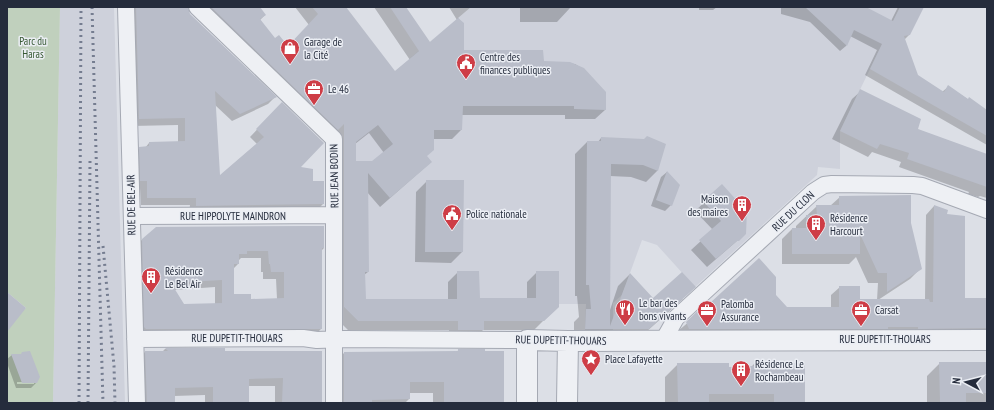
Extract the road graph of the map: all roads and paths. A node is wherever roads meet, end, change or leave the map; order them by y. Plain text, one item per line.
1 (126, 7) edge
2 (197, 7) edge
3 (987, 210) edge
4 (334, 214) junction
5 (132, 216) junction
6 (135, 339) junction
7 (334, 339) junction
8 (527, 340) junction
9 (987, 340) edge
10 (568, 341) junction
11 (663, 341) junction
12 (137, 403) edge
13 (334, 403) edge
14 (527, 403) edge
15 (567, 403) edge

1 - 5 street, RUE DE BEL-AIR
2 - 4 street, RUE JEAN BODIN
3 - 11 street, RUE DU CLON
4 - 5 street, RUE HIPPOLYTE MAINDRON
4 - 7 street, RUE JEAN BODIN
5 - 6 street, RUE DE BEL-AIR
6 - 7 street, RUE DUPETIT-THOUARS
6 - 12 street, RUE DE BEL-AIR
7 - 8 street, RUE DUPETIT-THOUARS
7 - 13 street, RUE JEAN BODIN
8 - 10 street, RUE DUPETIT-THOUARS
8 - 14 street
9 - 11 street, RUE DUPETIT-THOUARS
10 - 11 street, RUE DUPETIT-THOUARS
10 - 15 street

